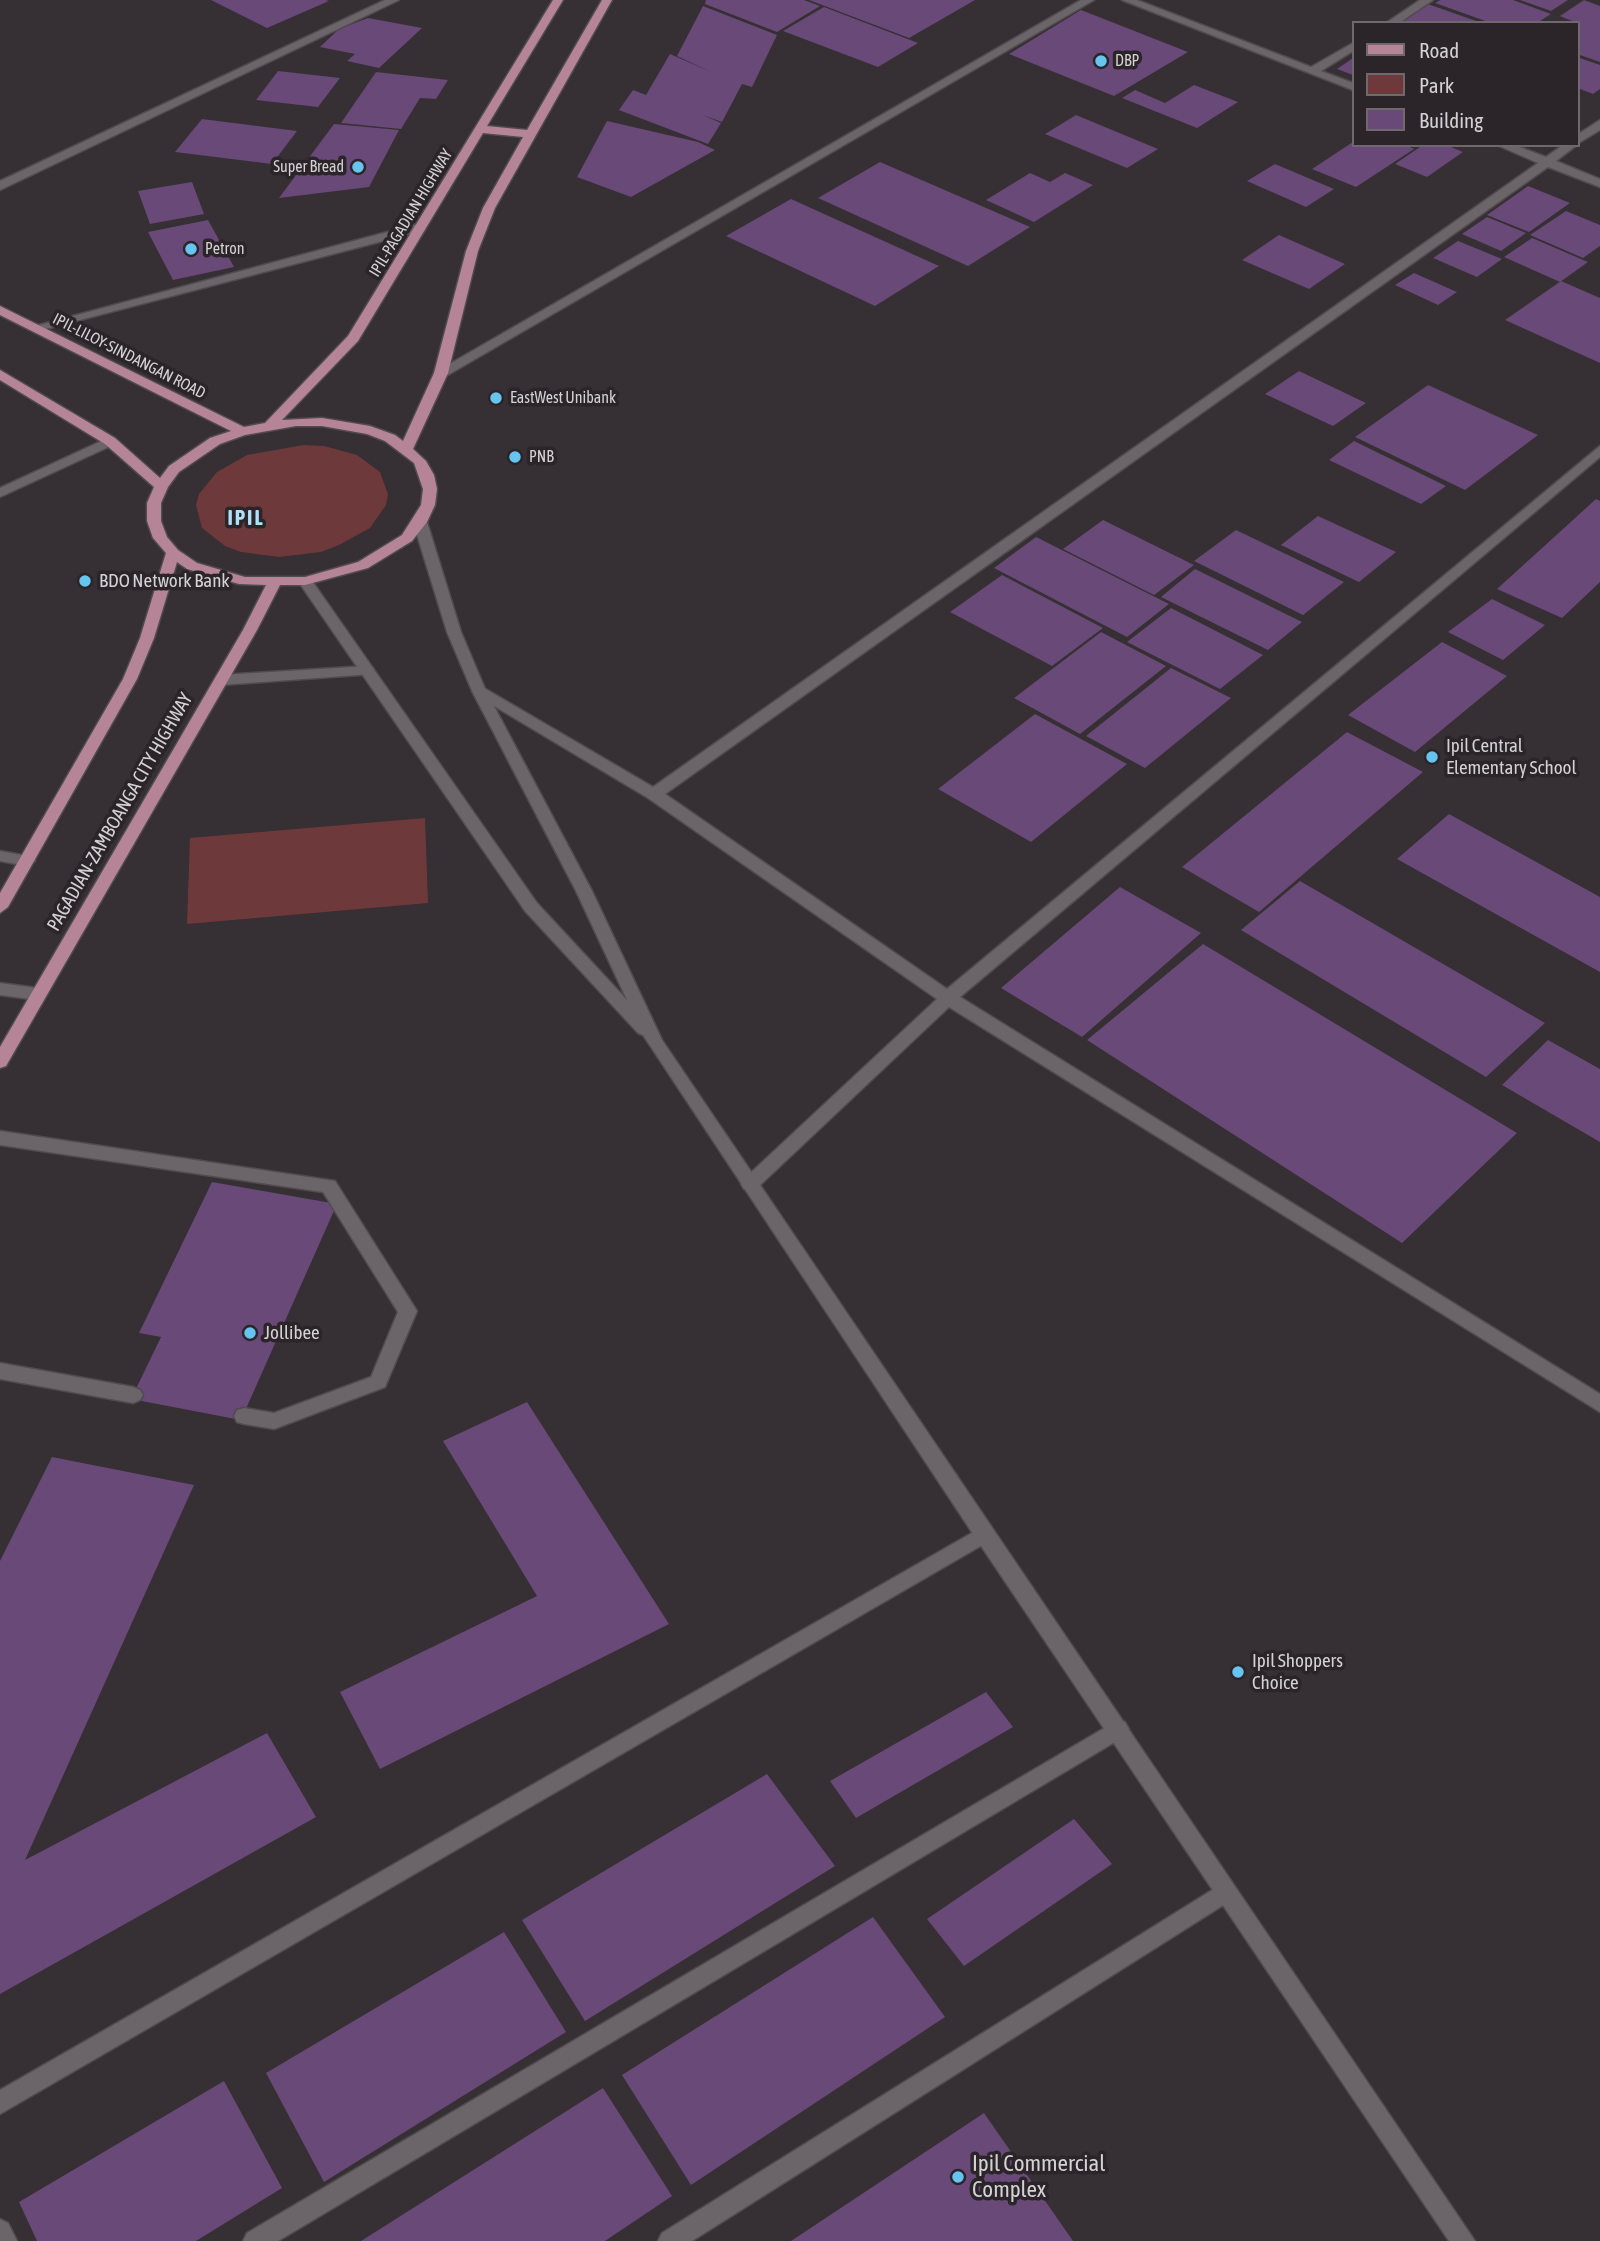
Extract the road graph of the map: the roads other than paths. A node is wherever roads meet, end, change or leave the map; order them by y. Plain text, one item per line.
1 (394, 0) edge
2 (558, 0) edge
3 (607, 0) edge
4 (1089, 0) edge
5 (1127, 0) edge
6 (1428, 0) edge
7 (1394, 21) edge
8 (1352, 47) edge
9 (1312, 71) junction
10 (1352, 87) edge
11 (1600, 124) edge
12 (480, 129) junction
13 (530, 134) junction
14 (1579, 140) edge
15 (1508, 147) edge
16 (1568, 147) edge
17 (1548, 162) junction
18 (1600, 183) edge
19 (0, 186) edge
20 (421, 227) junction
21 (0, 310) edge
22 (34, 328) junction
23 (440, 373) junction
24 (0, 374) edge
25 (270, 425) junction
26 (242, 432) junction
27 (110, 441) junction
28 (407, 449) junction
29 (1600, 450) edge
30 (160, 486) junction
31 (0, 494) edge
32 (420, 522) junction
33 (173, 553) junction
34 (305, 581) junction
35 (274, 583) junction
36 (368, 671) junction
37 (221, 680) junction
38 (479, 691) junction
39 (654, 794) junction
40 (0, 856) edge
41 (27, 861) junction
42 (0, 907) edge
43 (0, 989) edge
44 (37, 995) junction
45 (948, 998) junction
46 (655, 1042) junction
47 (0, 1062) edge
48 (0, 1138) edge
49 (750, 1184) junction
50 (0, 1371) edge
51 (133, 1395) dead end
52 (1600, 1404) edge
53 (244, 1416) dead end
54 (984, 1534) junction
55 (1118, 1729) junction
56 (1225, 1892) junction
57 (0, 2103) edge
58 (0, 2231) edge
59 (5, 2241) edge
60 (256, 2241) edge
61 (670, 2241) edge
62 (1463, 2241) edge

1 - 19 street
2 - 12 main road, IPIL-PAGADIAN HIGHWAY
3 - 13 main road
4 - 23 street
5 - 9 street
6 - 7 street
8 - 9 street
9 - 10 street
11 - 14 street
12 - 13 main road
12 - 20 main road, IPIL-PAGADIAN HIGHWAY
13 - 23 main road
15 - 17 street
16 - 17 street
17 - 18 street
17 - 39 street
20 - 22 street
20 - 25 main road, IPIL-PAGADIAN HIGHWAY
21 - 22 main road, IPIL-LILOY-SINDANGAN ROAD
22 - 26 main road, IPIL-LILOY-SINDANGAN ROAD
23 - 28 main road
24 - 27 main road
25 - 26 main road
25 - 28 main road
26 - 30 main road
27 - 30 main road
27 - 31 street
28 - 32 main road
29 - 45 street
30 - 33 main road
32 - 34 main road
32 - 38 street
33 - 35 main road
33 - 41 main road
34 - 35 main road
34 - 36 street
35 - 37 main road, PAGADIAN-ZAMBOANGA CITY HIGHWAY
36 - 37 street
36 - 46 street
37 - 44 main road, PAGADIAN-ZAMBOANGA CITY HIGHWAY
38 - 39 street
38 - 46 street
39 - 45 street
40 - 41 street
41 - 42 main road
43 - 44 street
44 - 47 main road, PAGADIAN-ZAMBOANGA CITY HIGHWAY
45 - 49 street
45 - 52 street
46 - 49 street
48 - 53 street
49 - 54 street
50 - 51 street
54 - 55 street
54 - 57 street
55 - 56 street
55 - 60 street
56 - 61 street
56 - 62 street
58 - 59 street

